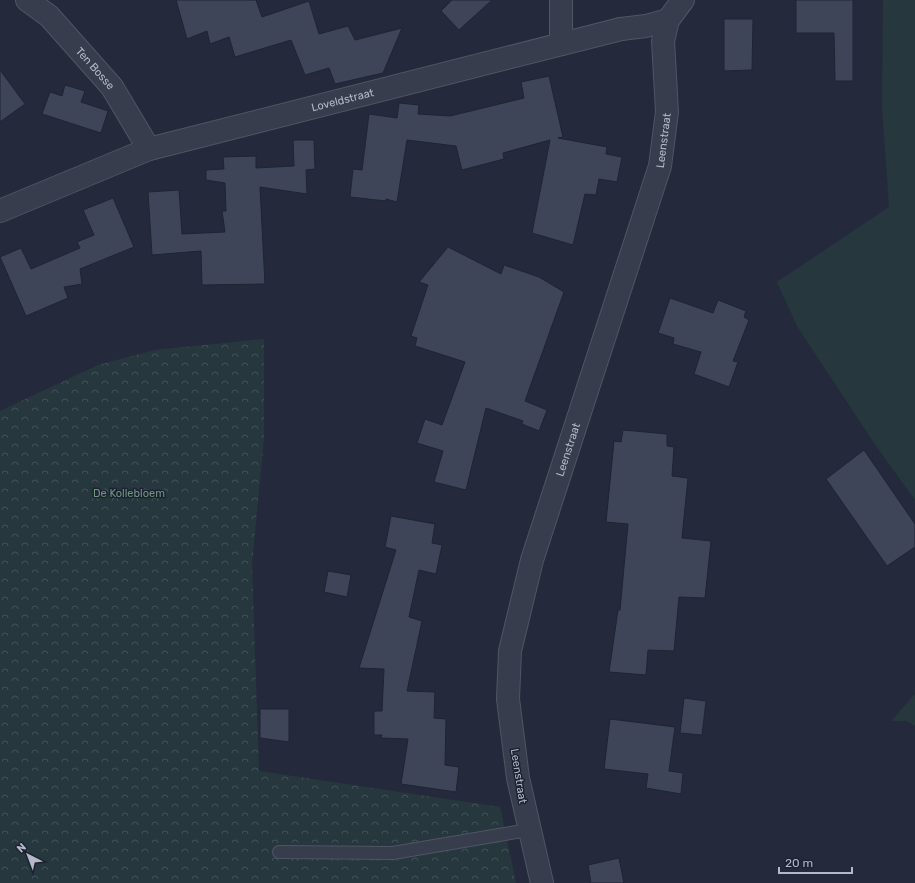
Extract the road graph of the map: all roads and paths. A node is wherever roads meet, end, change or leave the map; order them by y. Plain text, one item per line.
1 (27, 0) edge
2 (561, 0) edge
3 (683, 0) edge
4 (668, 20) junction
5 (560, 44) junction
6 (149, 149) junction
7 (0, 211) edge
8 (528, 830) junction
9 (279, 852) dead end
10 (542, 883) edge

1 - 6 street, Ten Bosse
2 - 5 street
3 - 4 street
4 - 5 street, Loveldstraat
4 - 8 street, Leenstraat
5 - 6 street, Loveldstraat
6 - 7 street, Loveldstraat
8 - 9 lane
8 - 10 street, Leenstraat

